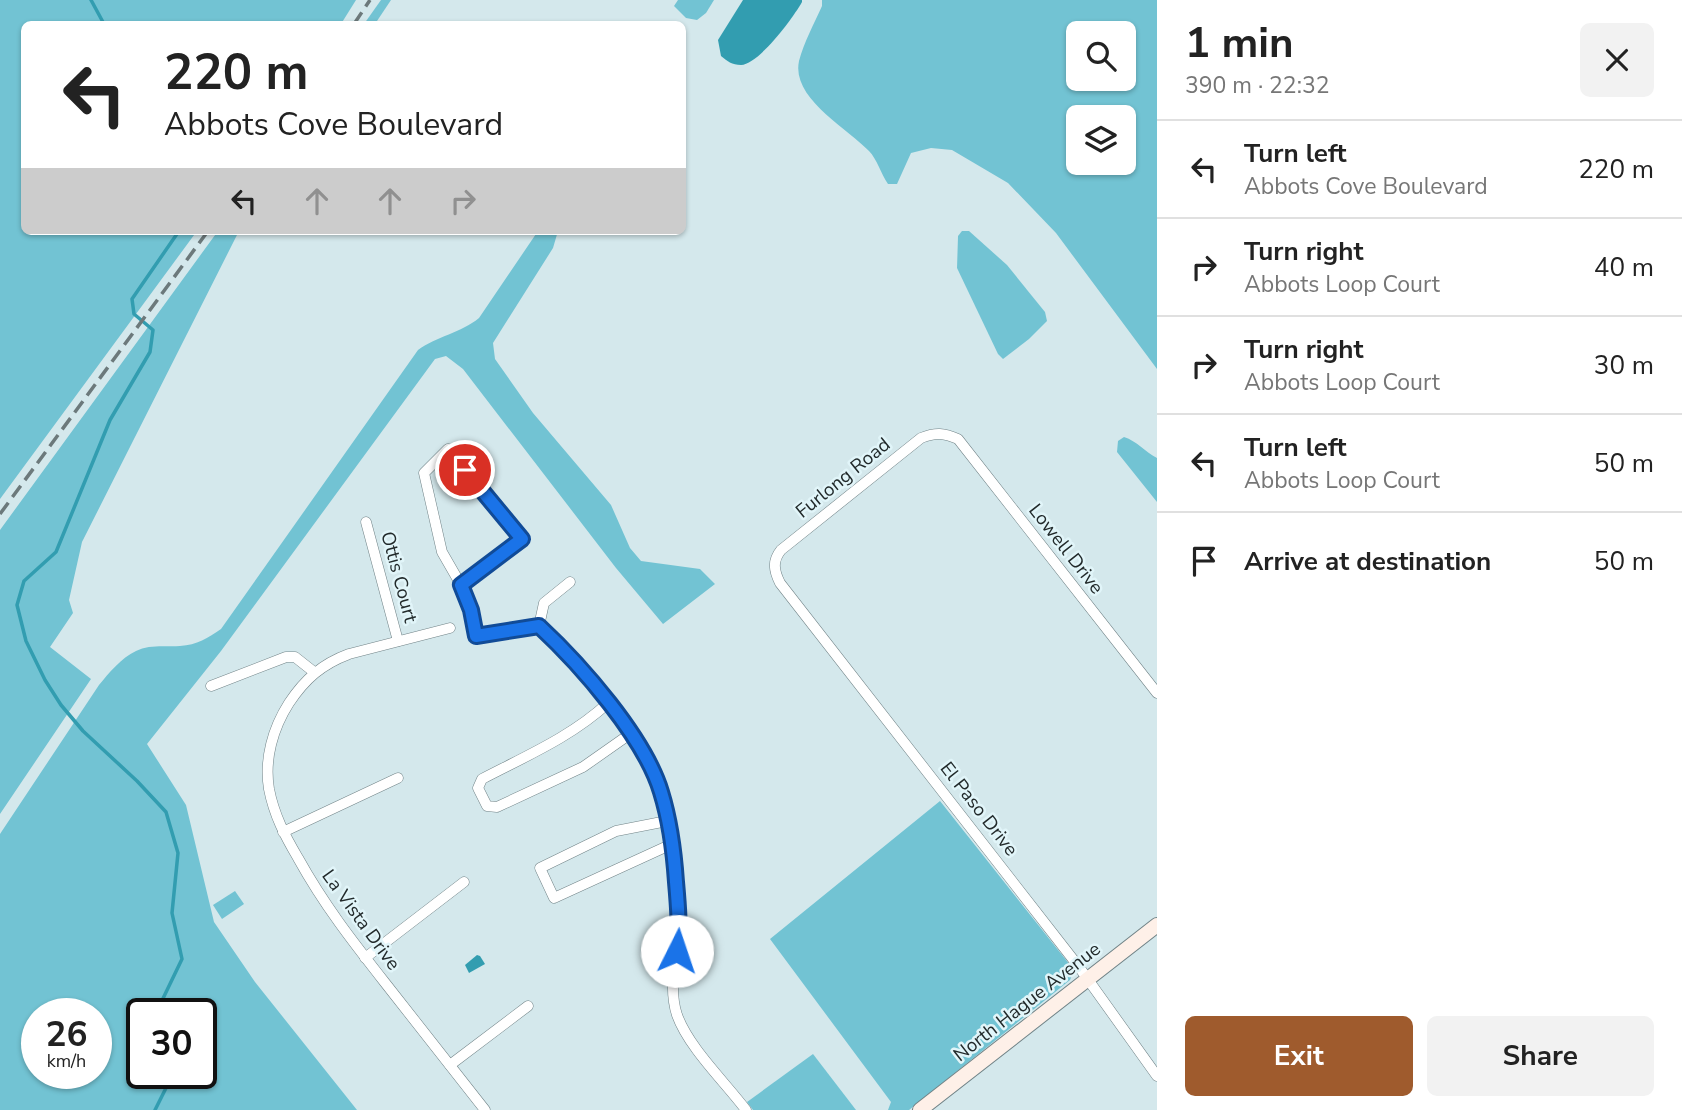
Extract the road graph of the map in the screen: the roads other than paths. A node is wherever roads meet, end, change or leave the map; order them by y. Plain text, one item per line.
1 (944, 433) joint
2 (366, 522) dead end
3 (774, 565) joint
4 (570, 582) dead end
5 (461, 585) junction
6 (539, 626) junction
7 (450, 628) dead end
8 (398, 641) junction
9 (314, 672) junction
10 (211, 686) dead end
11 (1157, 693) edge
12 (608, 703) junction
13 (630, 734) junction
14 (398, 778) dead end
15 (667, 821) junction
16 (283, 832) junction
17 (672, 844) junction
18 (464, 882) dead end
19 (1157, 925) edge
20 (365, 958) junction
21 (1087, 980) junction
22 (528, 1006) dead end
23 (450, 1065) junction
24 (1157, 1076) edge
25 (485, 1110) edge
26 (746, 1110) edge
27 (920, 1110) edge

1 - 3 street, Furlong Road
1 - 11 street, Lowell Drive
2 - 8 street, Ottis Court
3 - 21 street, El Paso Drive
4 - 6 street
5 - 5 street
5 - 6 street
6 - 12 street
7 - 8 street, La Vista Drive
8 - 9 street, La Vista Drive
9 - 10 street
9 - 16 street, La Vista Drive
12 - 13 street
12 - 13 street
13 - 15 street
14 - 16 street
15 - 17 street
15 - 17 street
16 - 20 street, La Vista Drive
17 - 26 street
18 - 20 street
19 - 21 main road, North Hague Avenue
20 - 23 street, La Vista Drive
21 - 24 street, El Paso Drive
21 - 27 main road, North Hague Avenue
22 - 23 street
23 - 25 street, La Vista Drive

